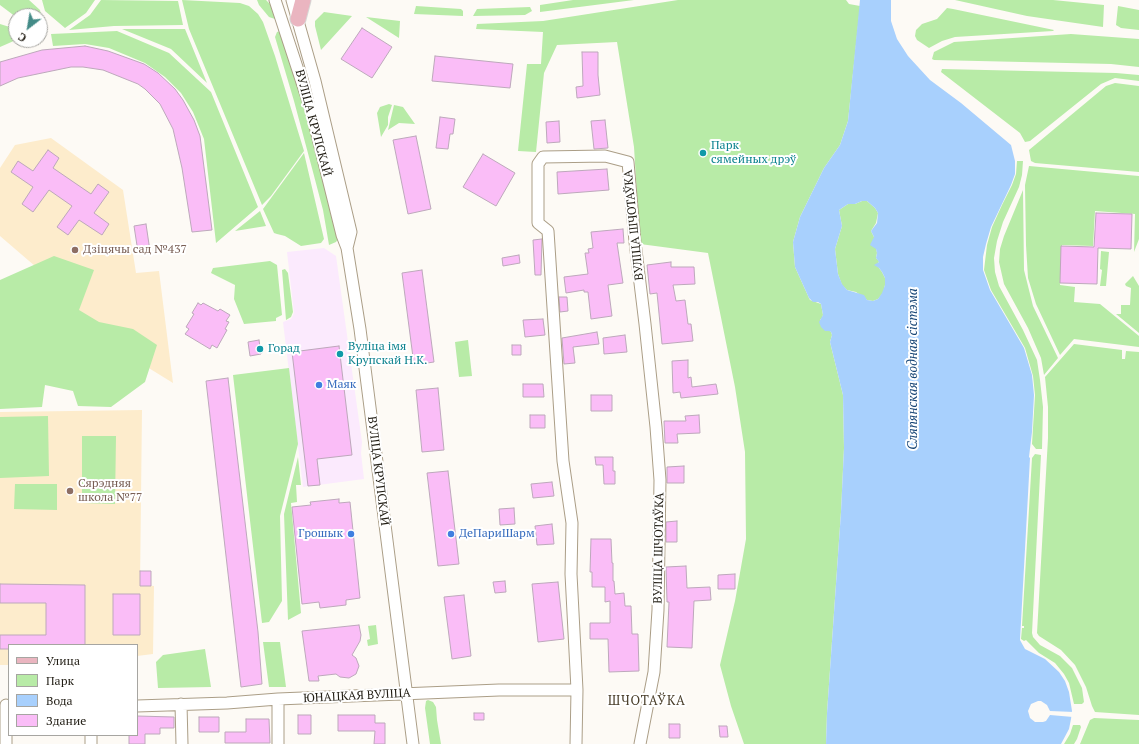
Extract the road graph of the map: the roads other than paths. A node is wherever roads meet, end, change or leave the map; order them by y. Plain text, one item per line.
1 (275, 0) edge
2 (292, 0) edge
3 (303, 0) edge
4 (298, 19) junction
5 (347, 248) junction
6 (577, 690) junction
7 (406, 694) junction
8 (278, 699) junction
9 (181, 704) junction
10 (5, 705) edge
11 (138, 706) edge
12 (6, 744) edge
13 (182, 744) edge
14 (278, 744) edge
15 (413, 744) edge
16 (576, 744) edge
17 (640, 744) edge

1 - 5 street, ВУЛІЦА КРУПСКАЙ
2 - 4 street, ВУЛІЦА КРУПСКАЙ
3 - 4 main road
4 - 5 street, ВУЛІЦА КРУПСКАЙ
5 - 7 street, ВУЛІЦА КРУПСКАЙ
6 - 7 street, ЮНАЦКАЯ ВУЛІЦА
6 - 16 street
6 - 17 street, ВУЛІЦА ШЧОТАЎКА
7 - 8 street, ЮНАЦКАЯ ВУЛІЦА
7 - 15 street, ВУЛІЦА КРУПСКАЙ
8 - 9 street, ЮНАЦКАЯ ВУЛІЦА
8 - 14 street
9 - 11 street, ЮНАЦКАЯ ВУЛІЦА
9 - 13 street
10 - 12 street

